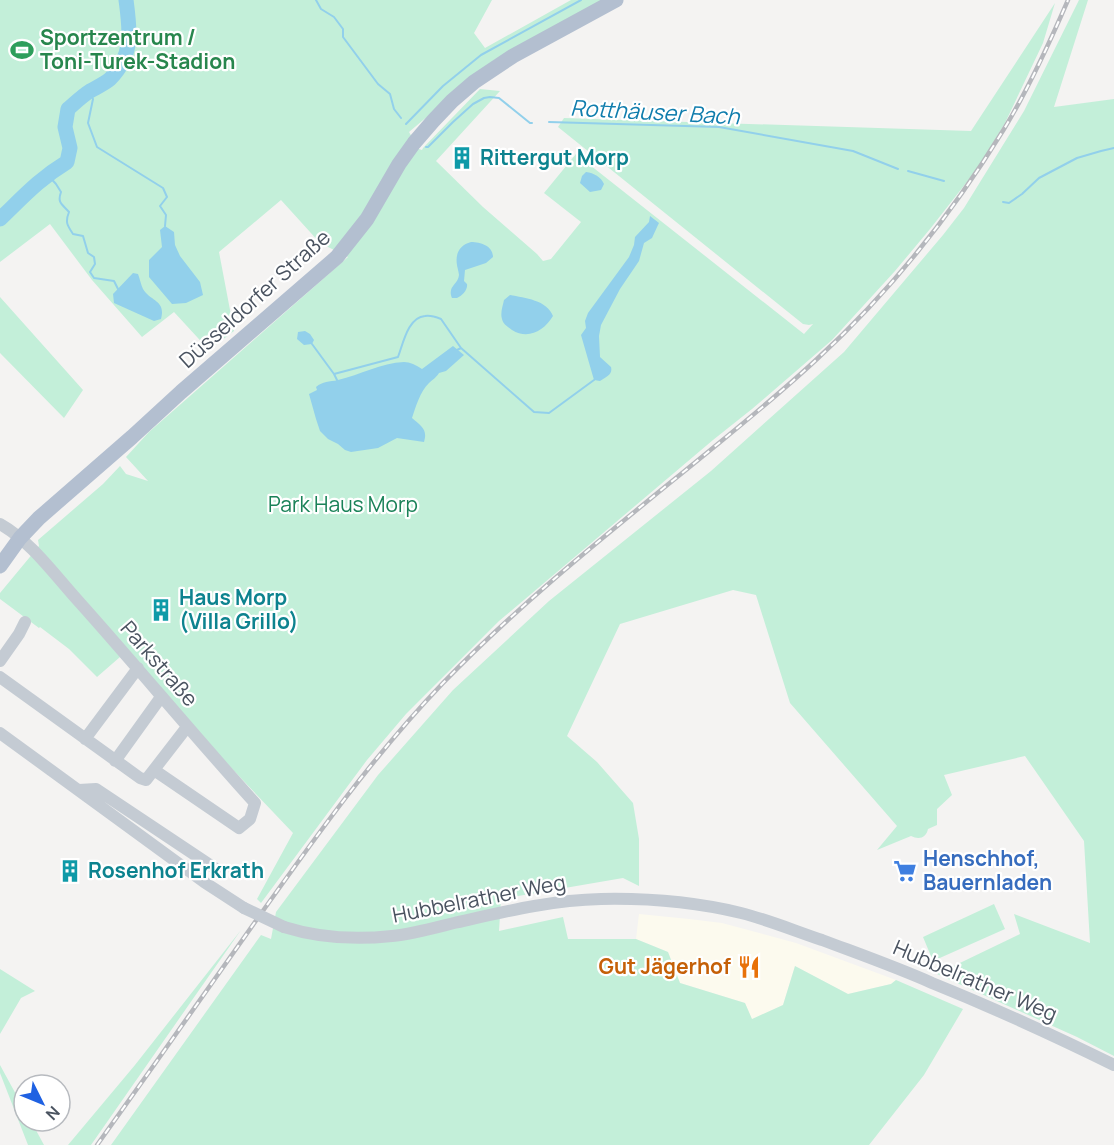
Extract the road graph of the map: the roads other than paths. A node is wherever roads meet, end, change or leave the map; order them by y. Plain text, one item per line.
1 (616, 0) edge
2 (0, 524) edge
3 (20, 538) junction
4 (0, 566) edge
5 (24, 622) dead end
6 (0, 661) edge
7 (138, 668) junction
8 (0, 677) edge
9 (162, 697) junction
10 (187, 727) junction
11 (0, 733) edge
12 (85, 738) junction
13 (115, 761) junction
14 (154, 770) junction
15 (79, 790) junction
16 (216, 870) dead end
17 (1114, 1065) edge

1 - 3 main road, Düsseldorfer Straße
2 - 3 street, Parkstraße
3 - 4 main road, Düsseldorfer Straße
3 - 7 street, Parkstraße
5 - 6 street
7 - 9 street, Parkstraße
7 - 12 street
8 - 12 street
9 - 10 street, Parkstraße
9 - 13 street
10 - 14 street
10 - 14 street, Parkstraße
11 - 15 street, Hubbelrather Weg
12 - 13 street
13 - 14 street
15 - 16 street, Hubbelrather Weg
15 - 17 street, Hubbelrather Weg, bridge

